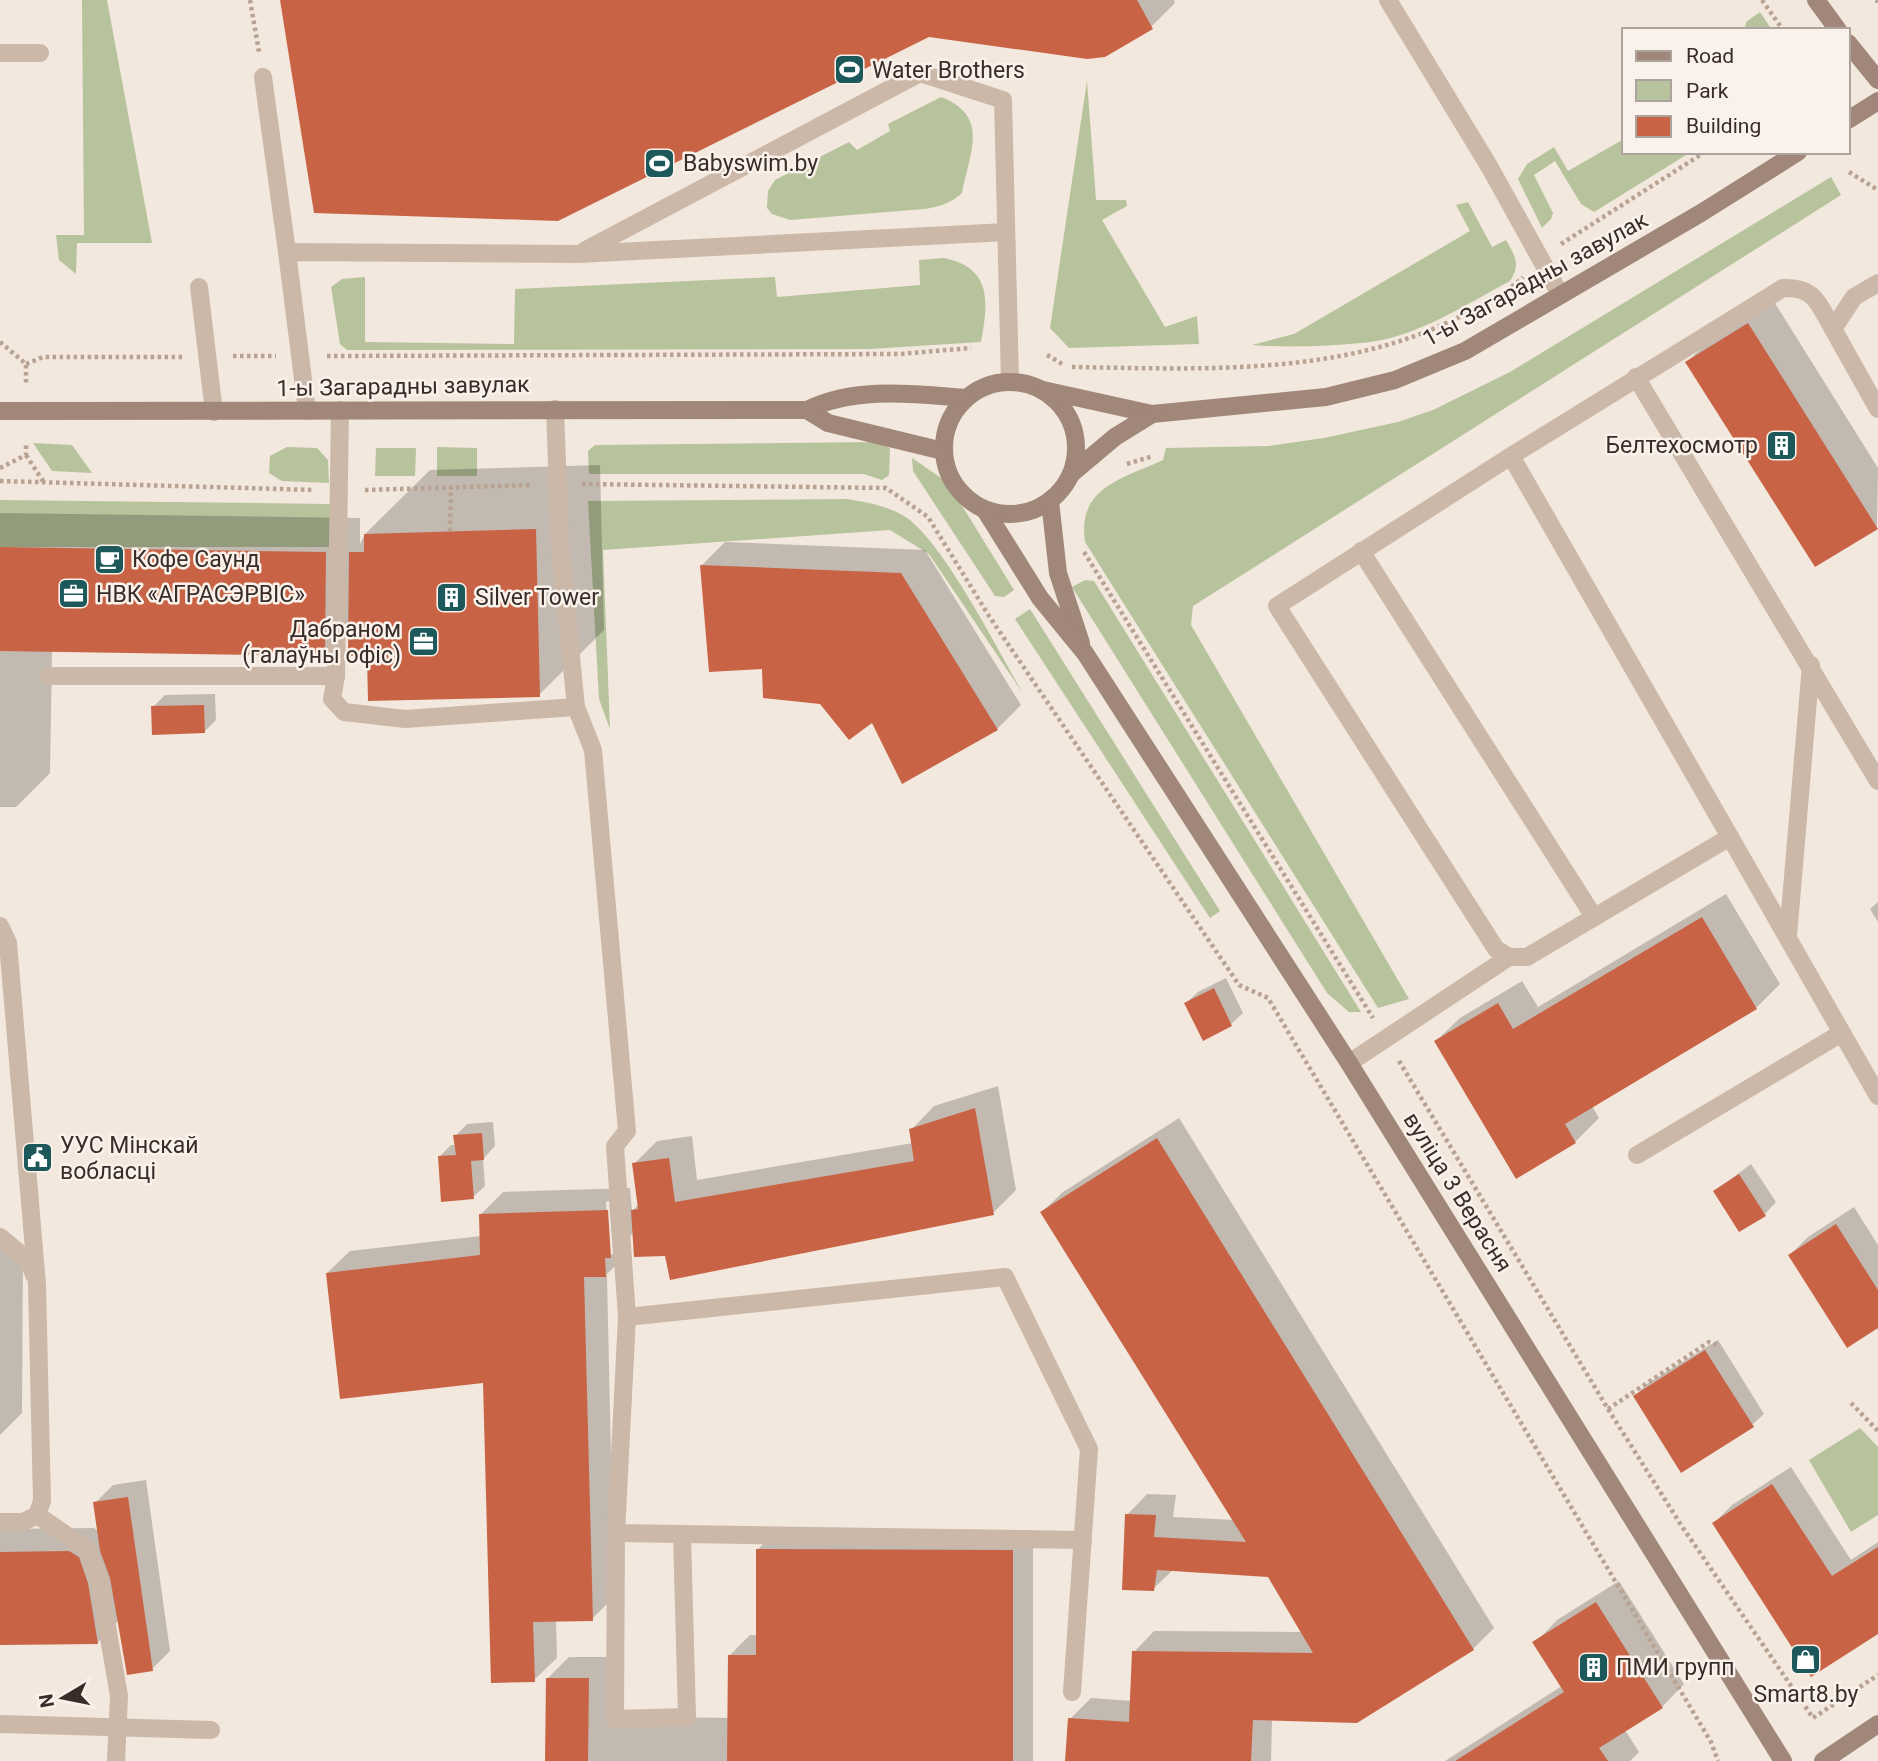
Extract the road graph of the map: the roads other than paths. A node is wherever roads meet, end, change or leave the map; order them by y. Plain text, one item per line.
1 (1388, 0) edge
2 (1816, 0) edge
3 (1837, 28) edge
4 (1850, 45) edge
5 (0, 53) edge
6 (40, 53) dead end
7 (262, 77) road end
8 (1878, 80) edge
9 (1878, 102) edge
10 (1850, 119) edge
11 (1795, 154) edge
12 (1006, 232) junction
13 (287, 252) junction
14 (578, 254) junction
15 (1878, 284) edge
16 (199, 287) dead end
17 (1560, 294) junction
18 (1833, 329) junction
19 (1636, 377) junction
20 (1010, 381) junction
21 (1042, 390) junction
22 (966, 398) junction
23 (0, 402) edge
24 (555, 409) junction
25 (340, 410) junction
26 (807, 410) junction
27 (1878, 410) edge
28 (0, 411) edge
29 (307, 411) junction
30 (214, 412) junction
31 (27, 413) junction
32 (1152, 414) junction
33 (943, 451) junction
34 (1511, 456) junction
35 (1071, 474) junction
36 (1050, 501) junction
37 (985, 510) junction
38 (1361, 551) junction
39 (1085, 653) junction
40 (1811, 665) junction
41 (48, 676) dead end
42 (336, 676) junction
43 (576, 707) junction
44 (1878, 781) edge
45 (1730, 837) junction
46 (1594, 917) junction
47 (0, 926) edge
48 (1788, 936) junction
49 (1509, 957) junction
50 (1840, 1034) junction
51 (1349, 1063) junction
52 (1878, 1096) edge
53 (1637, 1155) dead end
54 (0, 1237) edge
55 (37, 1285) junction
56 (627, 1317) junction
57 (37, 1515) junction
58 (0, 1522) edge
59 (616, 1533) junction
60 (682, 1535) junction
61 (1083, 1540) junction
62 (1072, 1692) dead end
63 (0, 1724) edge
64 (1878, 1724) edge
65 (117, 1727) junction
66 (211, 1730) dead end
67 (116, 1761) edge
68 (1783, 1761) edge
69 (1823, 1761) edge

1 - 17 lane
2 - 3 main road
4 - 8 main road
5 - 6 lane
7 - 13 lane
9 - 10 main road
11 - 17 main road, 1-ы Загарадны завулак
12 - 14 lane
12 - 14 lane
12 - 20 lane
13 - 14 lane
13 - 29 lane
15 - 18 lane
16 - 30 lane
17 - 32 main road, 1-ы Загарадны завулак
18 - 19 lane
18 - 27 lane
19 - 34 lane
19 - 40 lane
20 - 21 main road
20 - 22 main road
21 - 32 main road, 1-ы Загарадны завулак
21 - 35 main road
22 - 26 main road, 1-ы Загарадны завулак
22 - 33 main road
23 - 31 main road
24 - 25 main road, 1-ы Загарадны завулак
24 - 26 main road, 1-ы Загарадны завулак
24 - 43 lane
25 - 29 main road, 1-ы Загарадны завулак
25 - 42 lane
26 - 33 main road, 1-ы Загарадны завулак
28 - 31 main road, 1-ы Загарадны завулак
29 - 30 main road, 1-ы Загарадны завулак
30 - 31 main road, 1-ы Загарадны завулак
32 - 35 main road, 1-ы Загарадны завулак
33 - 37 main road
34 - 38 lane
34 - 45 lane
35 - 36 main road
36 - 37 main road
36 - 39 main road, вуліца 3 Верасня
37 - 39 main road, вуліца 3 Верасня
38 - 46 lane
38 - 49 lane
39 - 51 main road, вуліца 3 Верасня
40 - 44 lane
40 - 48 lane
41 - 42 lane
42 - 43 lane
43 - 56 lane
45 - 46 lane
45 - 48 lane
46 - 49 lane
47 - 55 lane
48 - 50 lane
49 - 51 lane
50 - 52 lane
50 - 53 lane
51 - 68 main road, вуліца 3 Верасня
54 - 55 lane
55 - 57 lane
56 - 59 lane
56 - 61 lane
57 - 58 lane
57 - 65 lane
59 - 60 lane
59 - 60 lane
60 - 61 lane
61 - 62 lane
63 - 65 lane
64 - 69 main road
65 - 66 lane
65 - 67 lane

